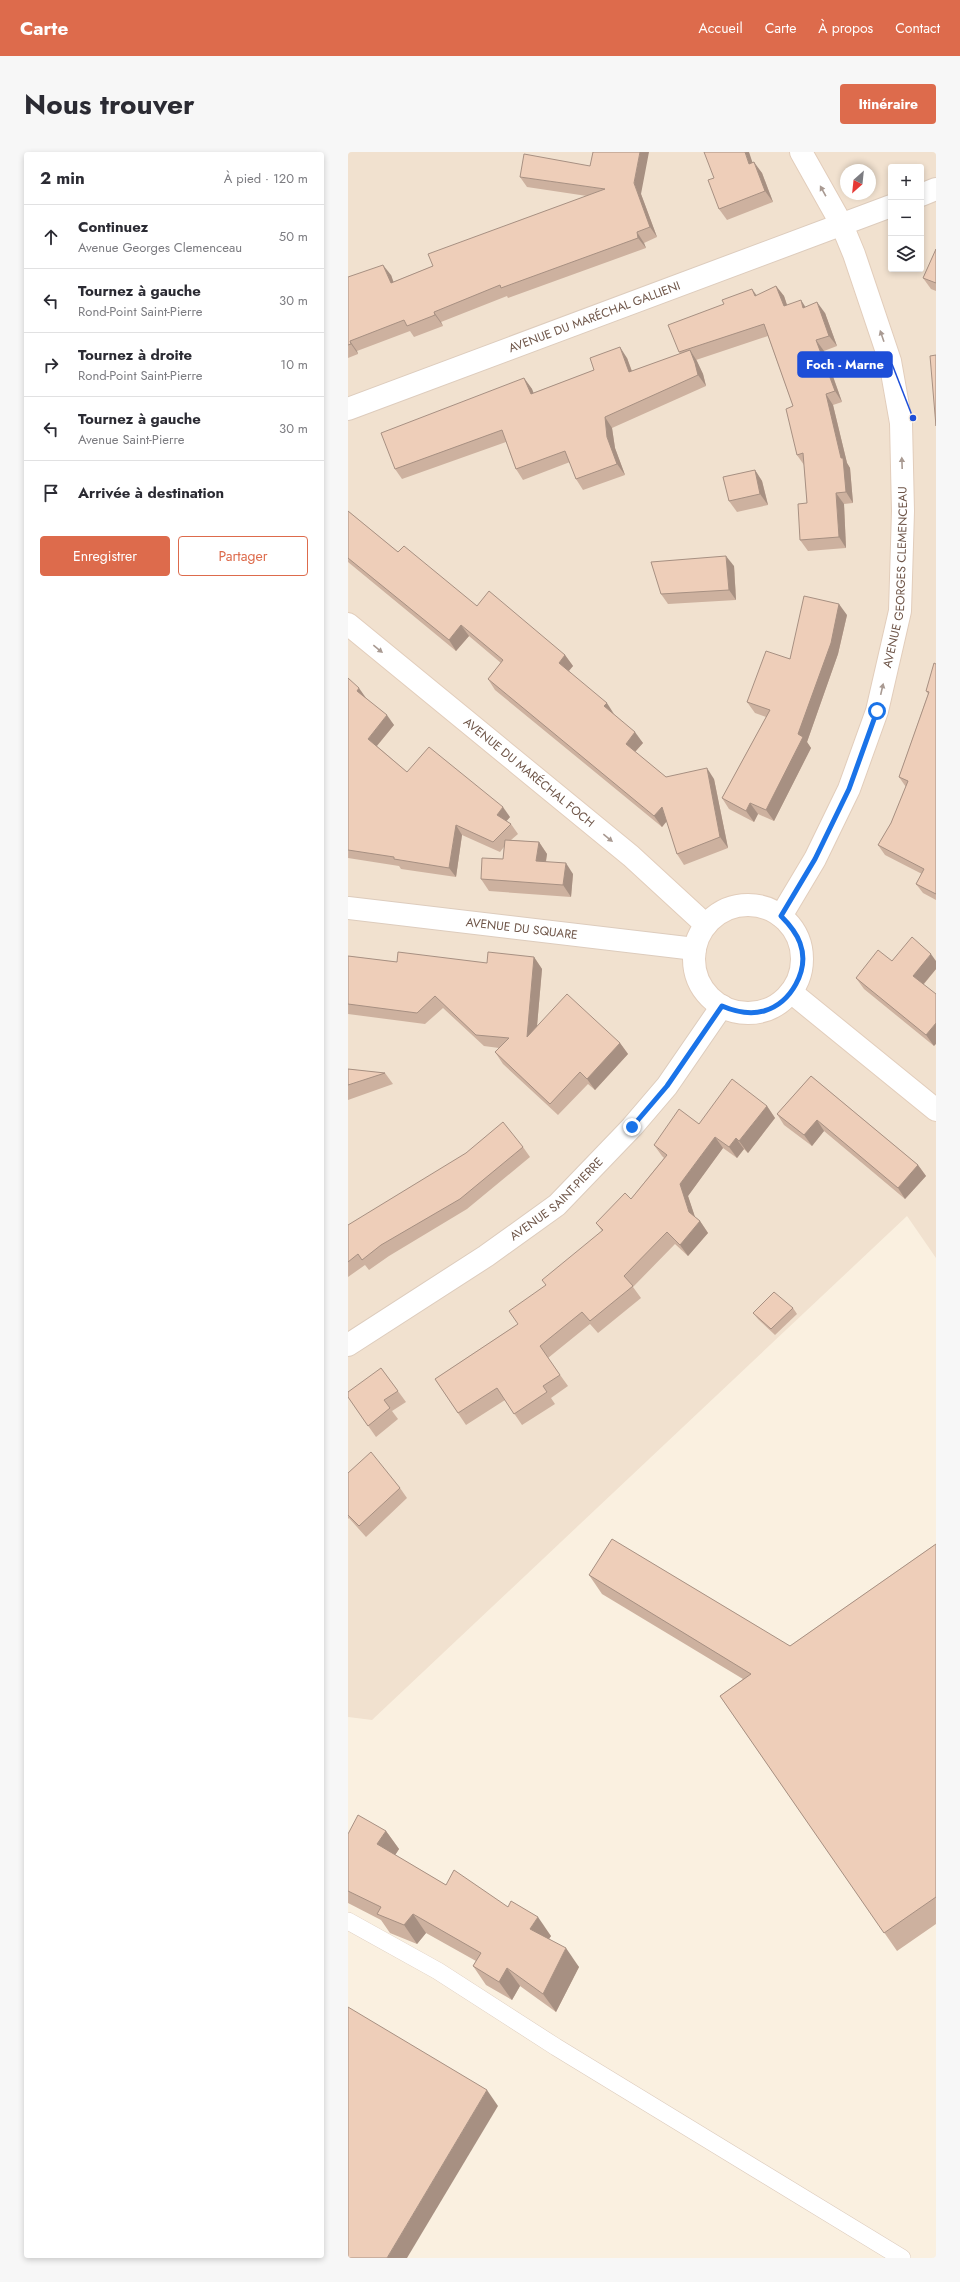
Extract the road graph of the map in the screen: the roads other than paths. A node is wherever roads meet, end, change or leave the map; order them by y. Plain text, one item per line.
1 (801, 152) edge
2 (936, 189) edge
3 (924, 194) edge
4 (888, 207) edge
5 (842, 225) junction
6 (348, 409) edge
7 (348, 624) edge
8 (348, 908) edge
9 (781, 916) junction
10 (706, 925) junction
11 (695, 949) junction
12 (791, 992) junction
13 (722, 1006) junction
14 (936, 1110) edge
15 (348, 1346) edge
16 (348, 1921) edge
17 (902, 2258) edge

5 -> 1 street, AVENUE GEORGES CLEMENCEAU
2 - 3 street
4 - 5 street, AVENUE DU MARÉCHAL GALLIENI
5 - 6 street, AVENUE DU MARÉCHAL GALLIENI
9 -> 5 street, AVENUE GEORGES CLEMENCEAU
7 -> 10 street, AVENUE DU MARÉCHAL FOCH
8 - 11 street, AVENUE DU SQUARE
9 - 10 street
9 - 12 street
10 - 11 street
11 - 13 street
12 - 13 street
12 - 14 street
13 - 15 street, AVENUE SAINT-PIERRE
16 - 17 lane

